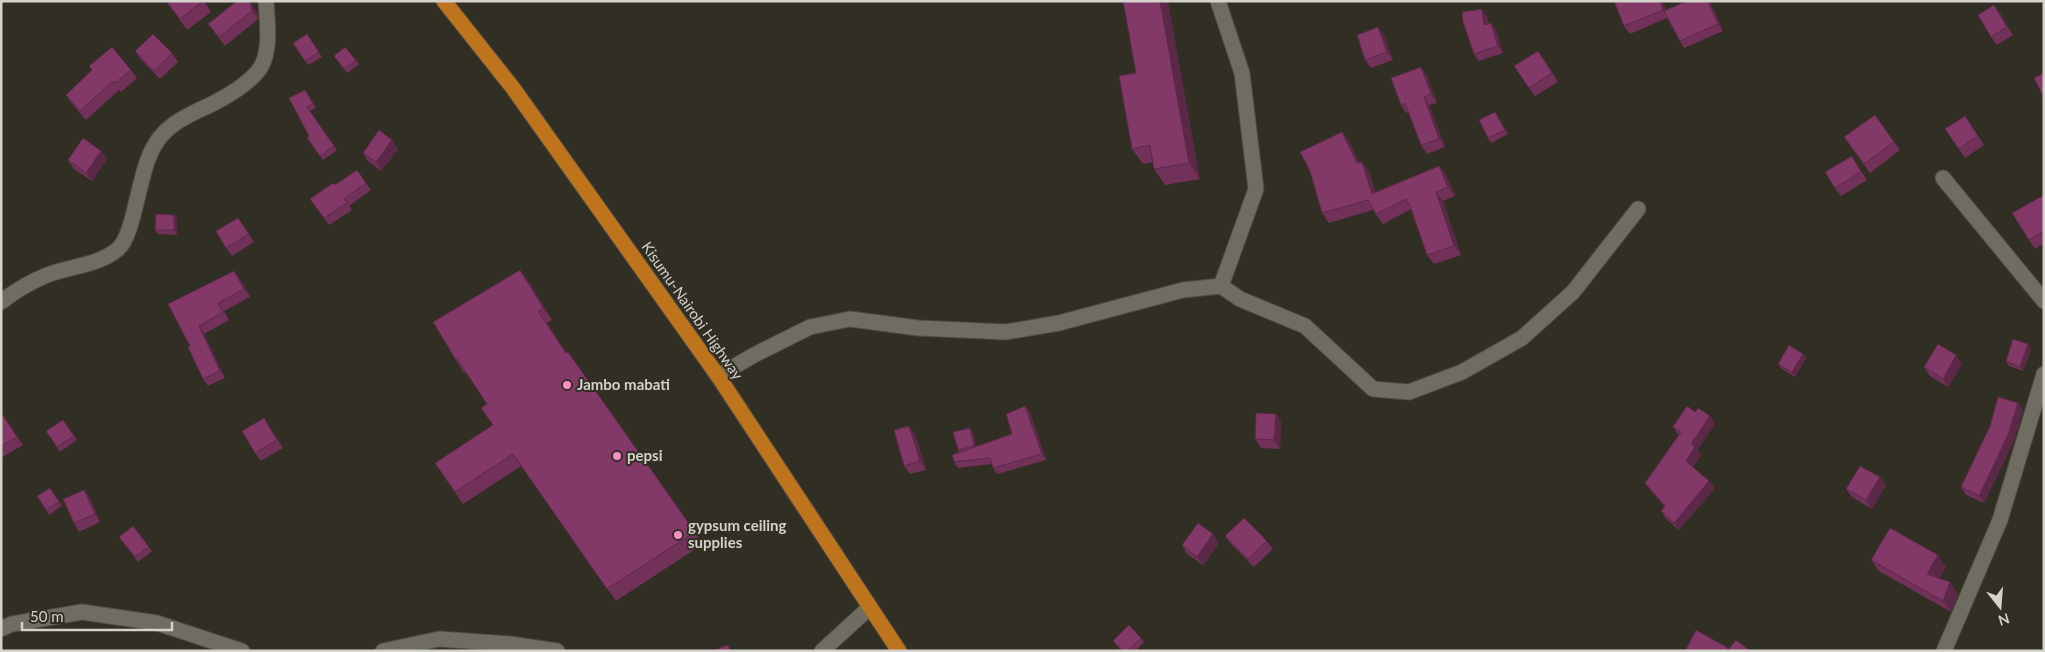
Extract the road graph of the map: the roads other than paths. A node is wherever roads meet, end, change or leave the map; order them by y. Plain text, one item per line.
1 (266, 1) edge
2 (444, 1) edge
3 (1218, 1) edge
4 (1943, 178) dead end
5 (1638, 209) dead end
6 (1221, 286) junction
7 (2044, 301) edge
8 (1, 302) edge
9 (2044, 374) edge
10 (718, 376) junction
11 (870, 607) junction
12 (1, 629) edge
13 (242, 651) edge
14 (383, 651) edge
15 (557, 651) edge
16 (822, 651) edge
17 (898, 651) edge
18 (1944, 651) edge

1 - 8 street
2 - 10 highway, Kisumu-Nairobi Highway
3 - 6 street
4 - 7 street
5 - 6 street
6 - 10 street
9 - 18 street
10 - 11 highway, Kisumu-Nairobi Highway
11 - 16 street
11 - 17 highway, Kisumu-Nairobi Highway
12 - 13 street
14 - 15 street

